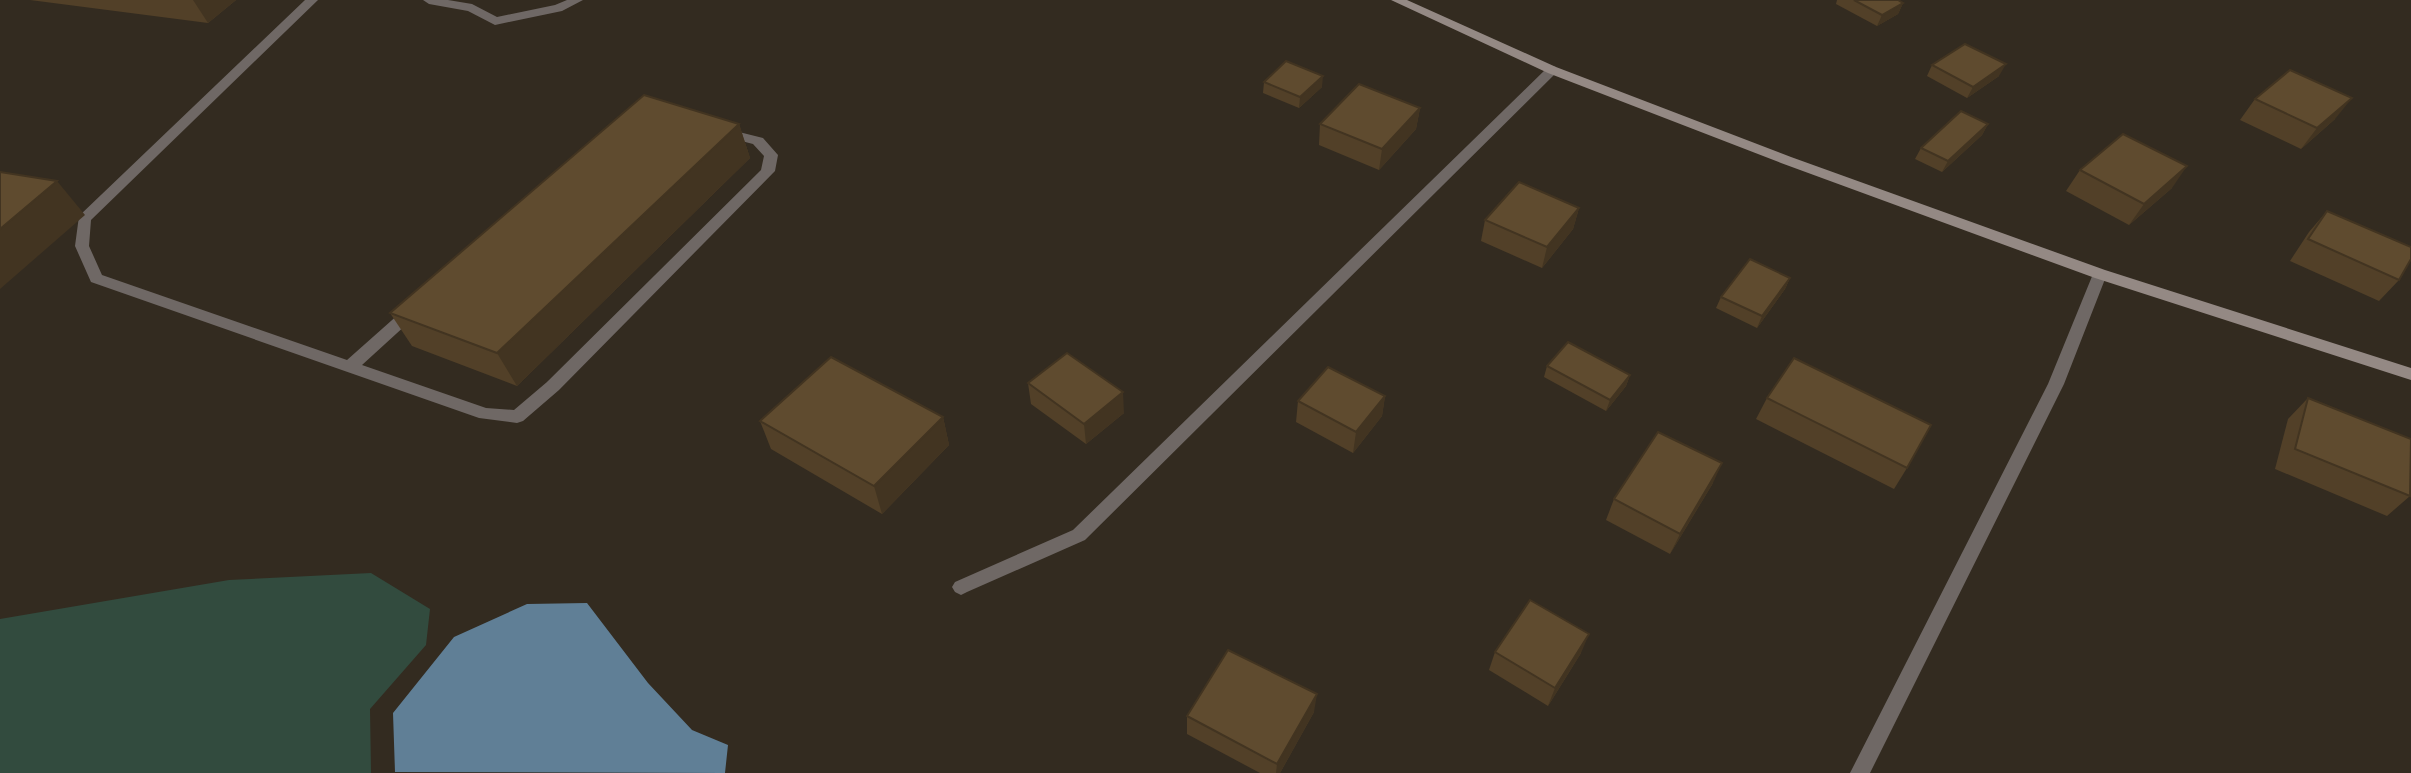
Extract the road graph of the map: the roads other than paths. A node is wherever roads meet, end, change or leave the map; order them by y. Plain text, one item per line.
1 (312, 0) edge
2 (429, 0) edge
3 (577, 0) edge
4 (1397, 0) edge
5 (1552, 70) junction
6 (704, 127) edge
7 (2100, 274) junction
8 (421, 303) edge
9 (350, 366) junction
10 (2411, 374) edge
11 (961, 587) dead end
12 (1860, 773) edge

1 - 9 lane
2 - 3 lane
4 - 5 street
5 - 7 street
5 - 11 lane
6 - 9 lane
7 - 10 street
7 - 12 lane
8 - 9 lane

